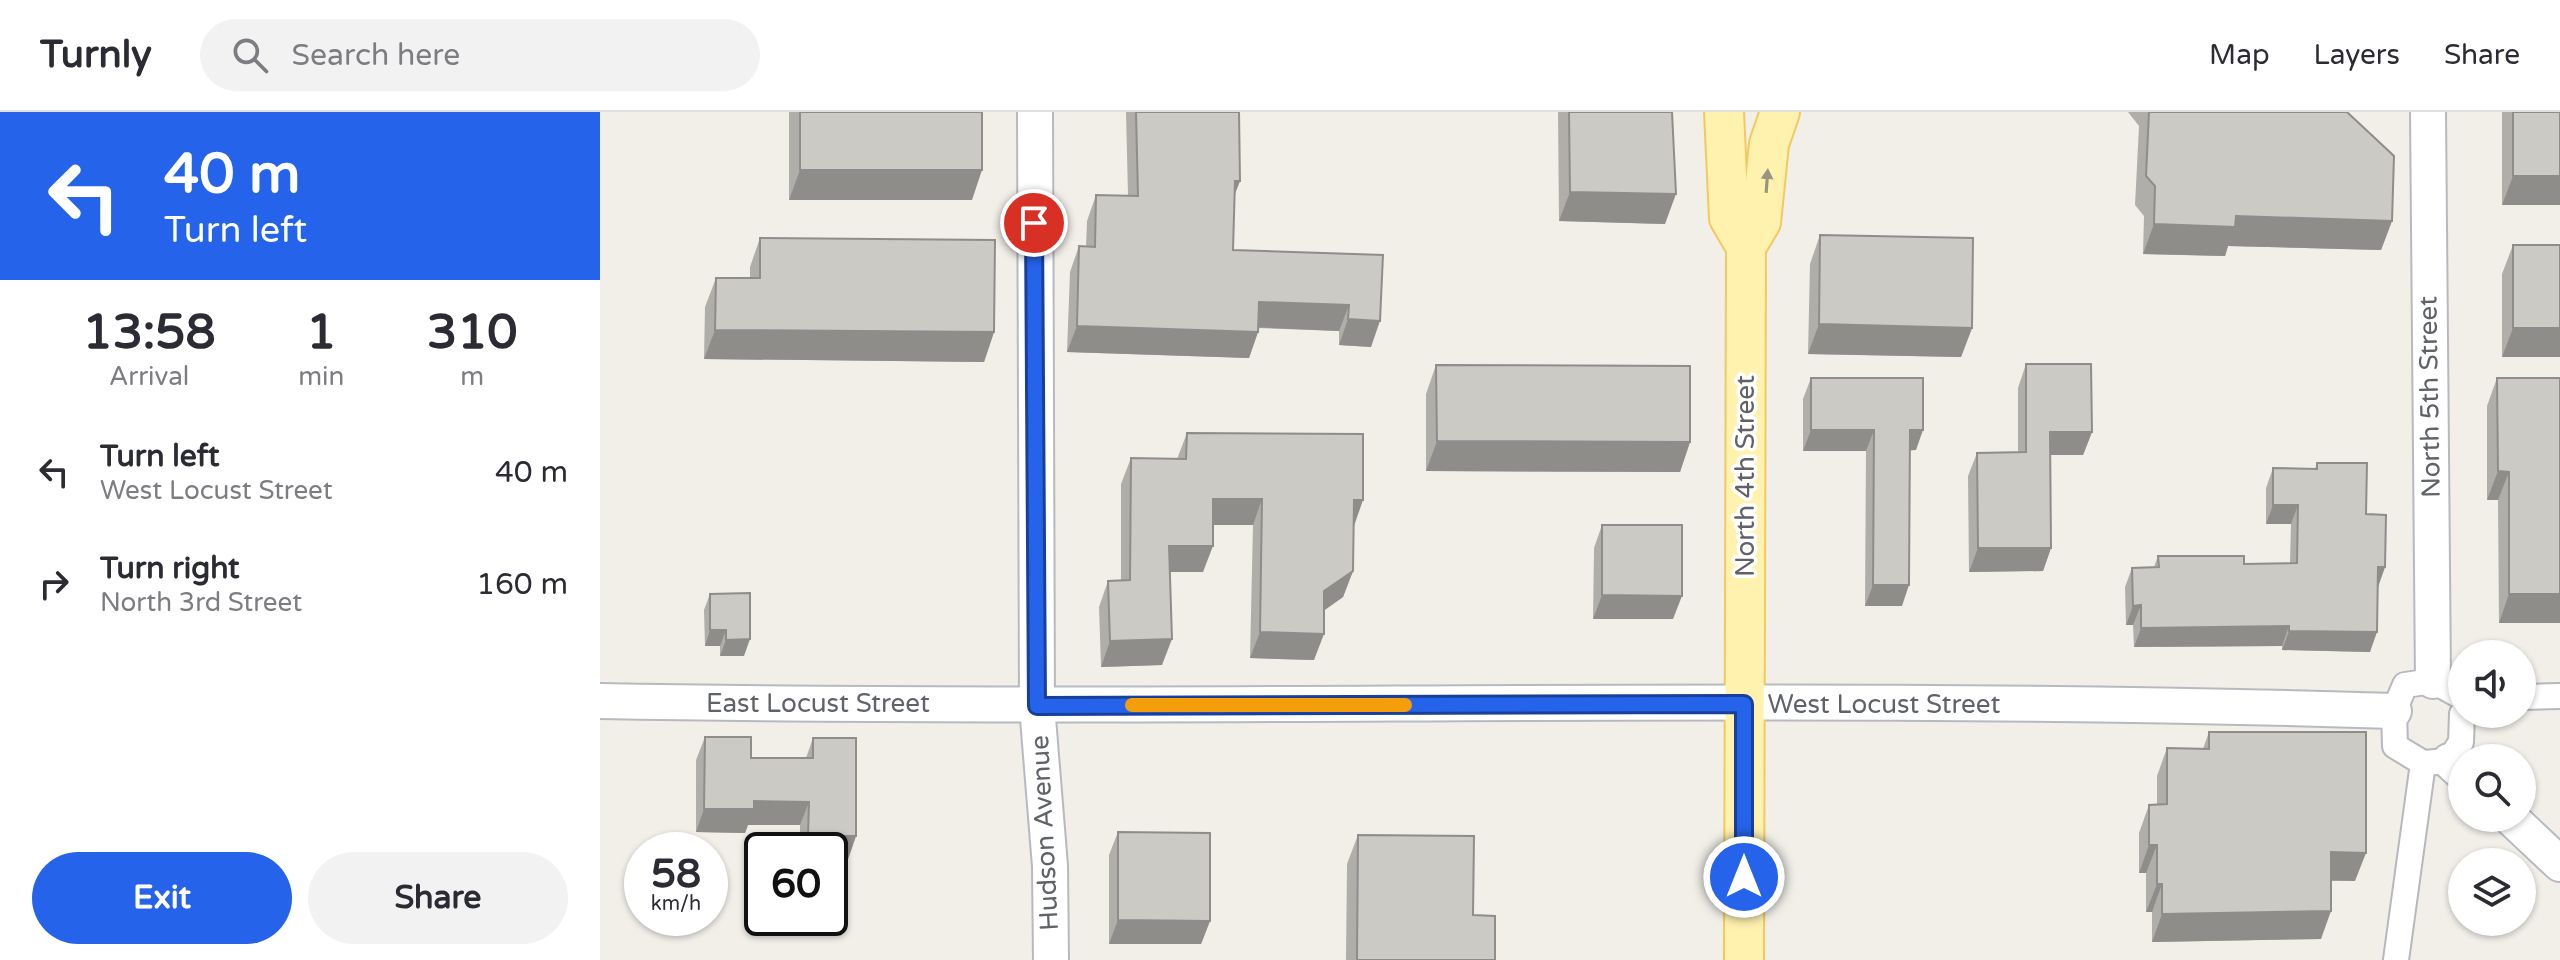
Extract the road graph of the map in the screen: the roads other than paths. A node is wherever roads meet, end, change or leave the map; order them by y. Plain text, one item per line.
1 (1035, 112) edge
2 (1724, 112) edge
3 (1780, 112) edge
4 (2428, 112) edge
5 (1746, 247) junction
6 (2448, 689) edge
7 (2560, 696) edge
8 (2536, 697) edge
9 (600, 701) edge
10 (1744, 704) junction
11 (1037, 706) junction
12 (2394, 711) junction
13 (2462, 728) edge
14 (2445, 766) edge
15 (2526, 832) edge
16 (2560, 864) edge
17 (1051, 960) edge
18 (1744, 960) edge
19 (2396, 960) edge

1 - 11 street, Hudson Avenue
2 - 5 main road, North 4th Street
5 -> 3 main road, North 4th Street
4 - 6 street, North 5th Street
5 - 10 main road, North 4th Street
6 - 12 street
7 - 8 street
9 - 11 street, East Locust Street
10 - 11 street, West Locust Street
10 - 12 street, West Locust Street
10 - 18 main road, North 4th Street
11 - 17 street, Hudson Avenue
12 - 14 street
13 - 14 street
14 - 19 street
15 - 16 street

